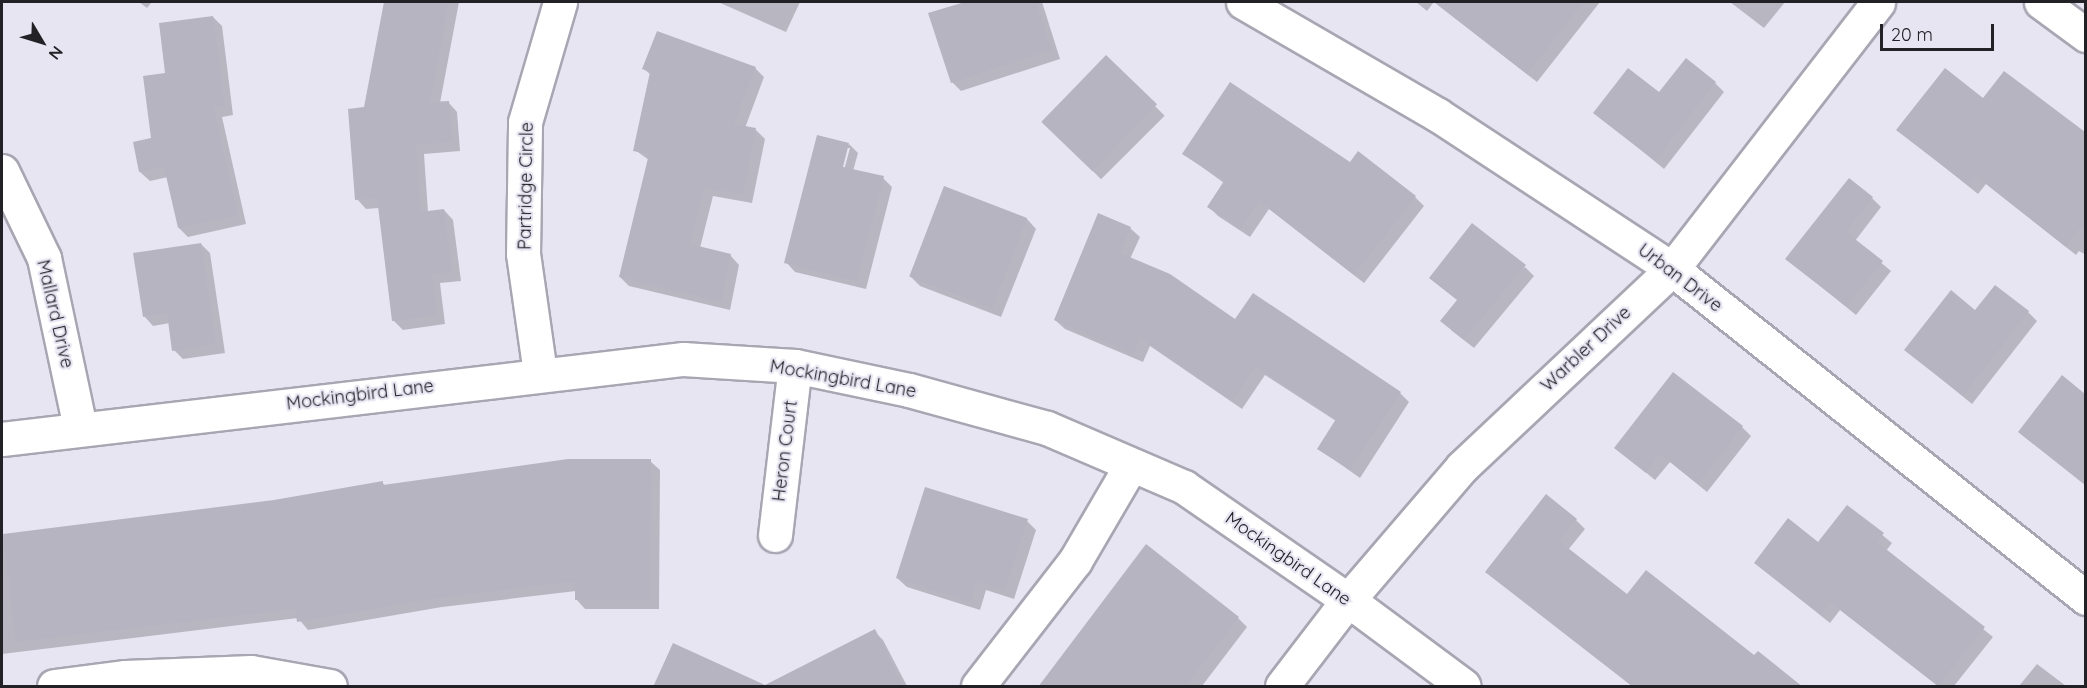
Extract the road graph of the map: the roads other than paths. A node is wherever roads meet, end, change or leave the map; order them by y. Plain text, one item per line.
1 (560, 2) edge
2 (1243, 2) edge
3 (1878, 2) edge
4 (2041, 2) edge
5 (2085, 35) edge
6 (2, 171) edge
7 (1672, 269) junction
8 (795, 366) junction
9 (540, 373) junction
10 (80, 428) junction
11 (2, 439) edge
12 (1131, 465) junction
13 (775, 535) dead end
14 (2085, 598) edge
15 (1348, 600) junction
16 (54, 687) edge
17 (330, 687) edge
18 (978, 687) edge
19 (1282, 687) edge
20 (1464, 687) edge

1 - 9 street, Partridge Circle
2 - 7 street, Urban Drive
3 - 7 street, Warbler Drive
4 - 5 street
6 - 10 street, Mallard Drive
7 - 14 street, Urban Drive
7 - 15 street, Warbler Drive
8 - 9 street, Mockingbird Lane
8 - 12 street, Mockingbird Lane
8 - 13 street, Heron Court
9 - 10 street, Mockingbird Lane
10 - 11 street, Mockingbird Lane
12 - 15 street, Mockingbird Lane
12 - 18 street
15 - 19 street, Warbler Drive
15 - 20 street, Mockingbird Lane
16 - 17 street

